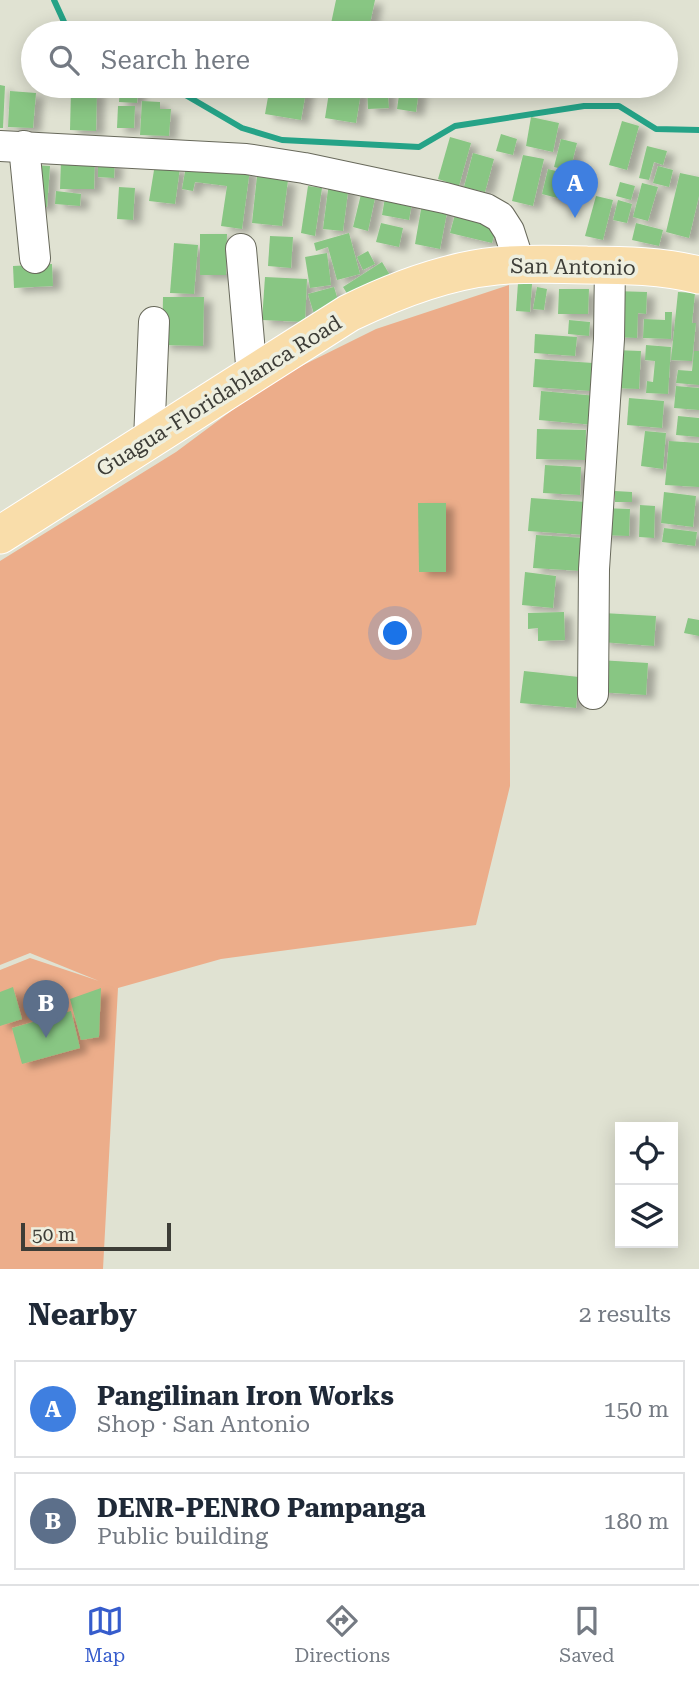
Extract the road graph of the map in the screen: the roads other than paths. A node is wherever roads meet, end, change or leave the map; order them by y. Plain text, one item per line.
1 (12, 146) edge
2 (242, 249) dead end
3 (35, 258) dead end
4 (520, 265) junction
5 (610, 265) junction
6 (699, 275) edge
7 (447, 276) joint
8 (154, 322) dead end
9 (252, 376) junction
10 (149, 440) junction
11 (0, 535) edge
12 (593, 694) dead end

1 - 3 street
1 - 4 street
2 - 9 street
4 - 5 main road, San Antonio
4 - 7 main road, San Antonio
5 - 6 main road, San Antonio
5 - 12 street
7 - 9 main road, Guagua-Floridablanca Road
8 - 10 street
9 - 10 main road, Guagua-Floridablanca Road
10 - 11 main road, Guagua-Floridablanca Road

